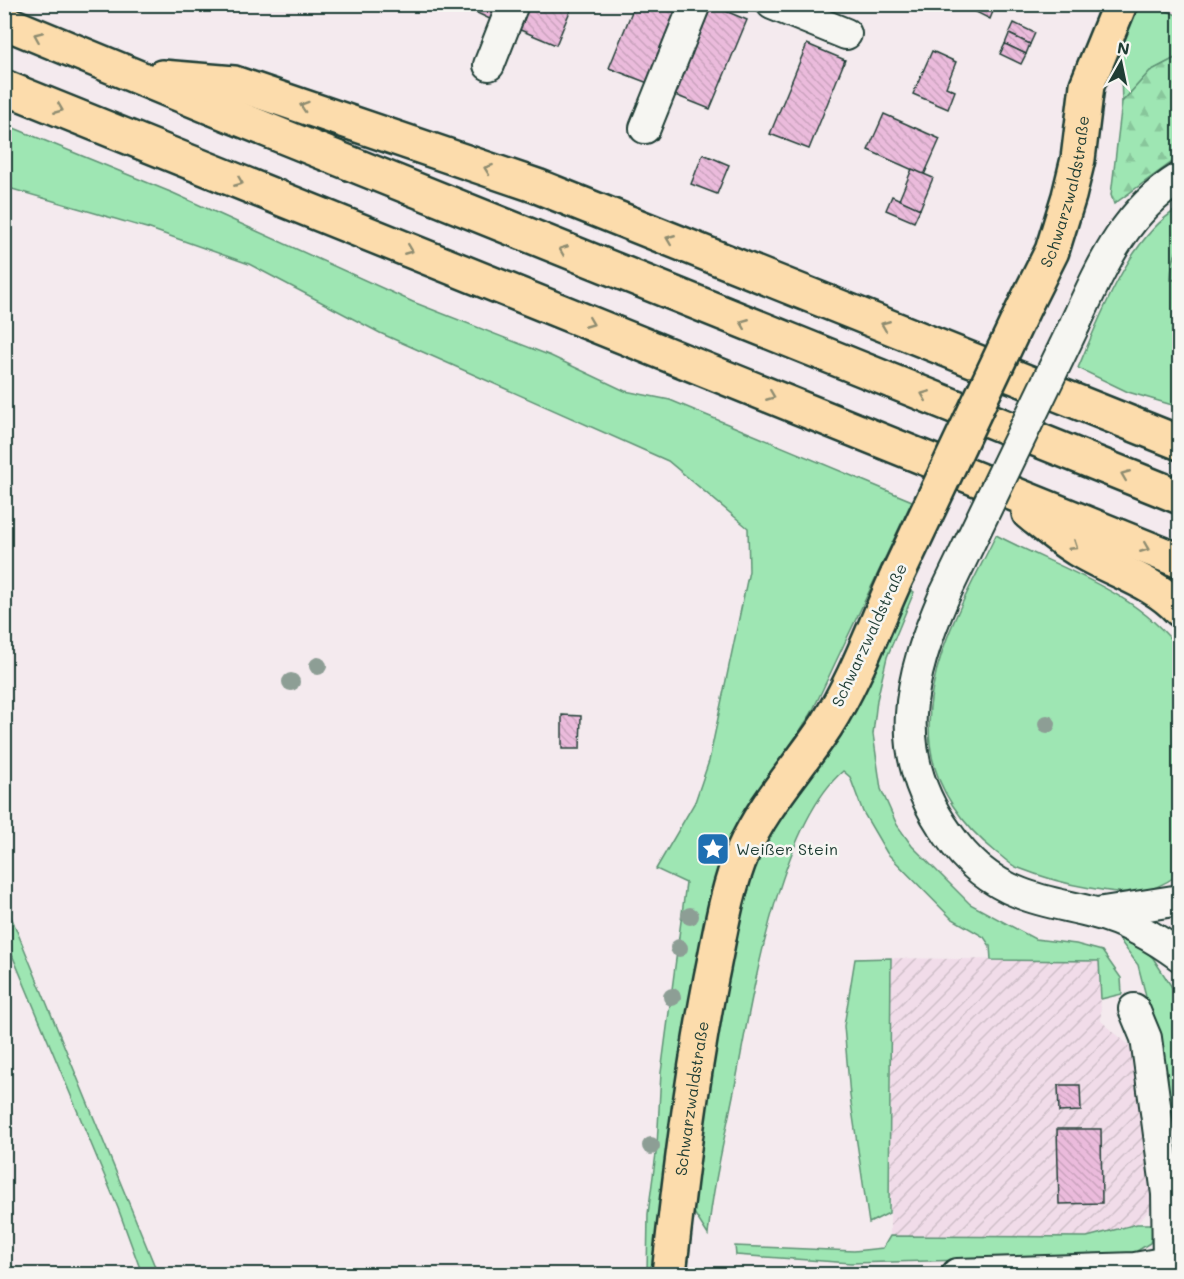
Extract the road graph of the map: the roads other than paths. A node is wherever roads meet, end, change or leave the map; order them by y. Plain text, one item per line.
1 (513, 4) edge
2 (695, 4) edge
3 (772, 4) edge
4 (1120, 4) edge
5 (4, 22) edge
6 (846, 34) dead end
7 (489, 65) dead end
8 (131, 75) junction
9 (4, 87) edge
10 (645, 128) dead end
11 (1179, 178) edge
12 (1096, 409) junction
13 (1179, 428) edge
14 (1179, 442) edge
15 (994, 486) junction
16 (1179, 497) edge
17 (1179, 561) edge
18 (1179, 610) edge
19 (1179, 900) edge
20 (1097, 913) junction
21 (1179, 956) edge
22 (1134, 1009) dead end
23 (1174, 1268) edge
24 (675, 1274) edge
25 (957, 1275) edge

1 - 7 street
2 - 10 street
3 - 6 street
4 - 24 main road, Schwarzwaldstraße, bridge
8 -> 5 main road
12 -> 8 main road
16 -> 8 main road
9 -> 15 main road
11 - 20 street, bridge
12 - 13 main road
12 - 14 main road
15 -> 17 main road
15 -> 18 main road
19 - 20 street
20 - 21 street
22 - 23 street
23 - 25 street

